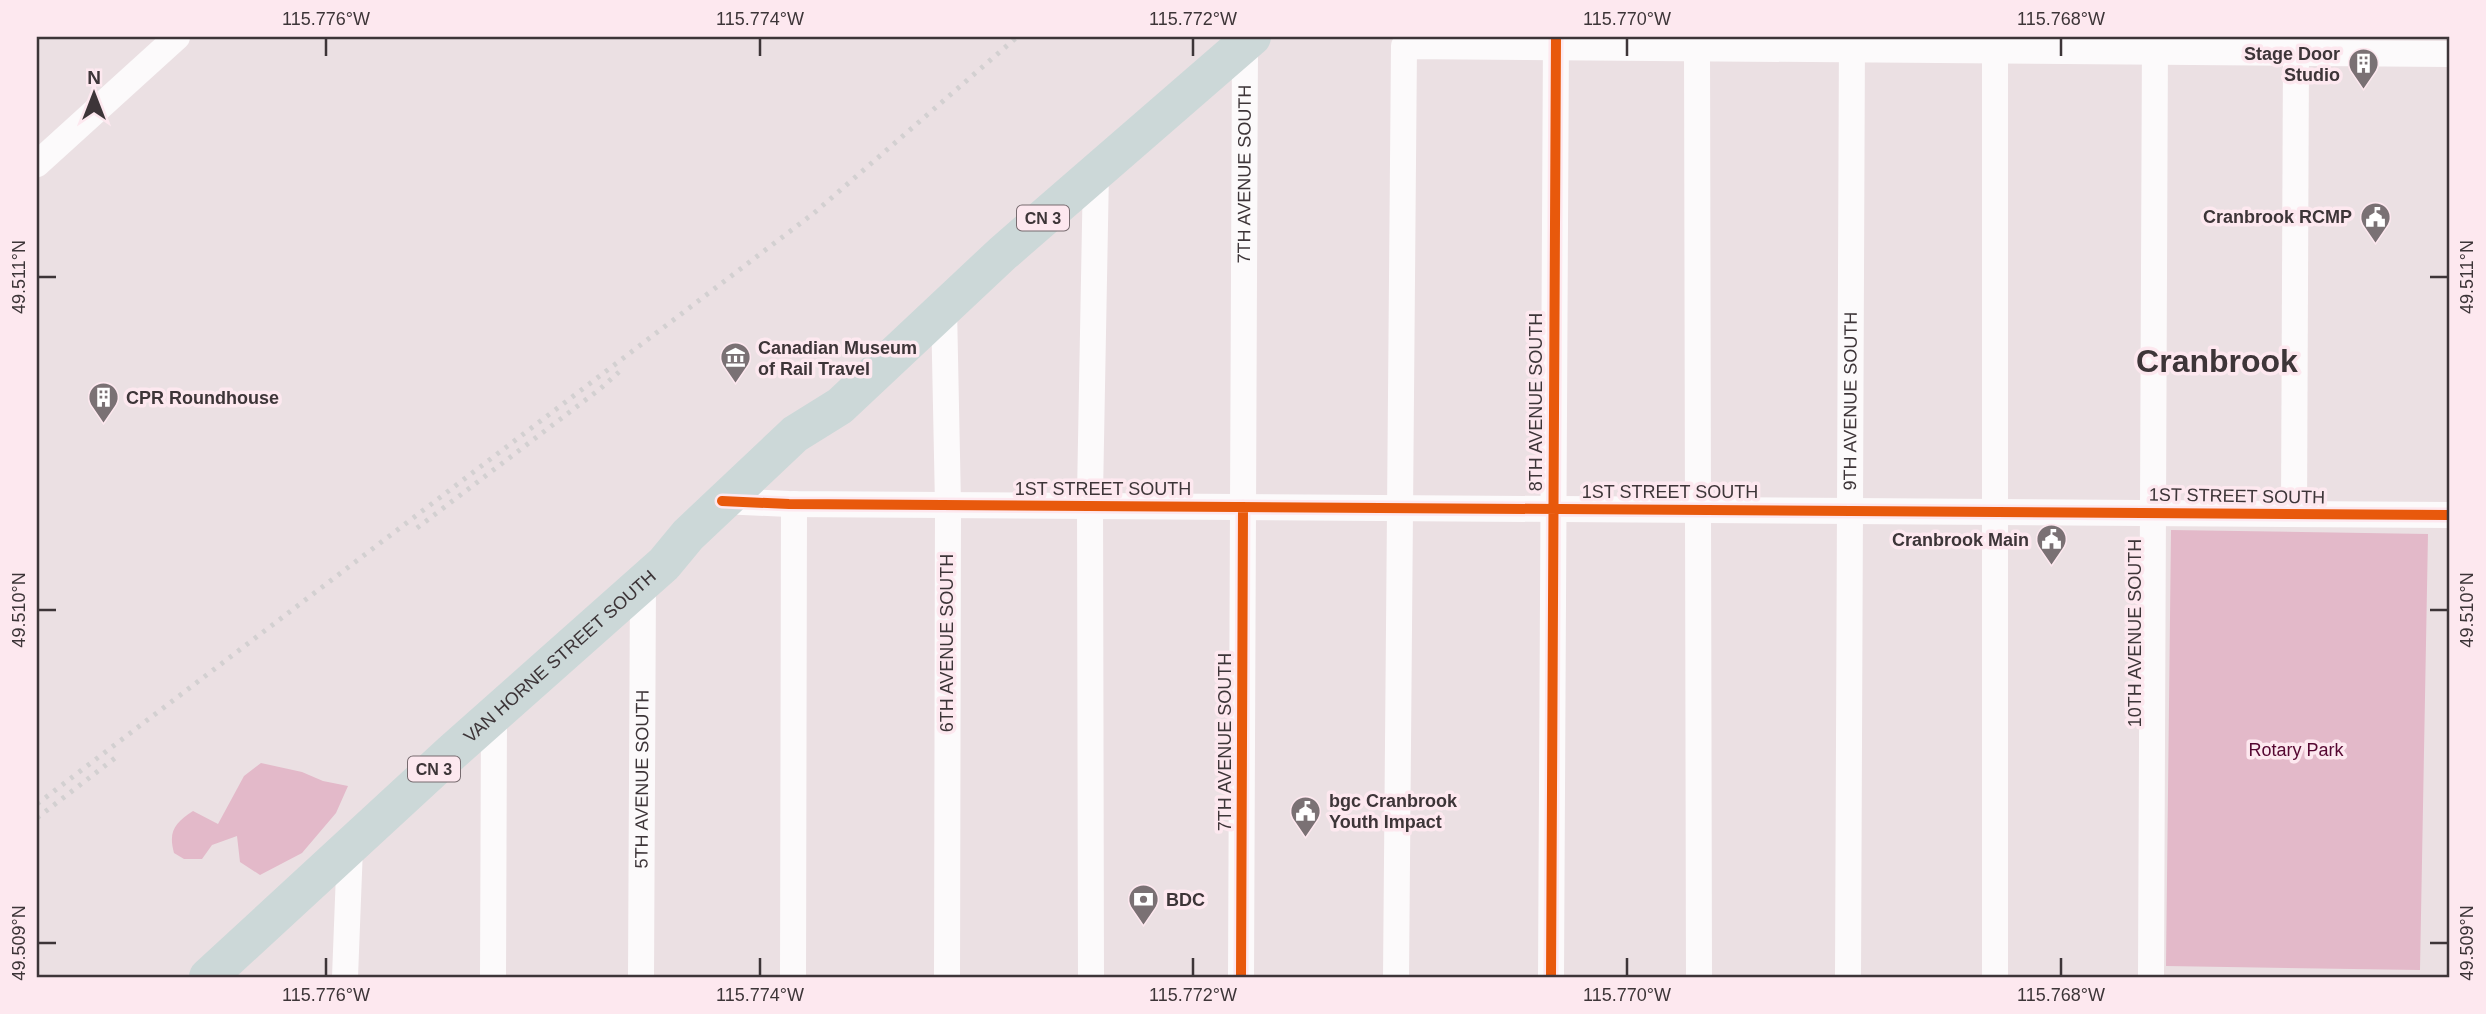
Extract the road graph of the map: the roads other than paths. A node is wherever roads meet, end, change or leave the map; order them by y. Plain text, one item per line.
1 (177, 37) edge
2 (1249, 40) edge
3 (1556, 42) edge
4 (1852, 43) edge
5 (2155, 44) edge
6 (1697, 48) junction
7 (1995, 51) junction
8 (2296, 53) junction
9 (2449, 54) edge
10 (37, 164) edge
11 (1096, 171) junction
12 (944, 308) junction
13 (737, 502) junction
14 (794, 504) junction
15 (948, 505) junction
16 (1090, 506) junction
17 (1243, 507) junction
18 (1399, 508) junction
19 (1553, 509) junction
20 (1698, 510) junction
21 (1850, 511) junction
22 (1995, 512) junction
23 (2153, 512) junction
24 (2294, 514) junction
25 (2449, 515) edge
26 (653, 573) junction
27 (494, 715) junction
28 (351, 847) junction
29 (208, 977) edge
30 (345, 977) edge
31 (493, 977) edge
32 (640, 977) edge
33 (793, 977) edge
34 (947, 977) edge
35 (1091, 977) edge
36 (1241, 977) edge
37 (1396, 977) edge
38 (1550, 977) edge
39 (1699, 977) edge
40 (1848, 977) edge
41 (1995, 977) edge
42 (2151, 977) edge

1 - 10 street
2 - 11 highway, VAN HORNE STREET SOUTH / CN 3
2 - 17 street, 7TH AVENUE SOUTH
3 - 6 street
3 - 18 street
3 - 19 street, 8TH AVENUE SOUTH
4 - 6 street
4 - 7 street
4 - 21 street, 9TH AVENUE SOUTH
5 - 7 street
5 - 8 street
5 - 23 street, 10TH AVENUE SOUTH
6 - 20 street
7 - 22 street
8 - 9 street
8 - 24 street
11 - 12 highway, VAN HORNE STREET SOUTH / CN 3
11 - 16 street
12 - 13 highway, VAN HORNE STREET SOUTH / CN 3
12 - 15 street, 6TH AVENUE SOUTH
13 - 14 street, 1ST STREET SOUTH
13 - 26 highway, VAN HORNE STREET SOUTH / CN 3
14 - 15 street, 1ST STREET SOUTH
14 - 33 street
15 - 16 street, 1ST STREET SOUTH
15 - 34 street, 6TH AVENUE SOUTH
16 - 17 street, 1ST STREET SOUTH
16 - 35 street
17 - 18 street, 1ST STREET SOUTH
17 - 36 street, 7TH AVENUE SOUTH
18 - 19 street, 1ST STREET SOUTH
18 - 37 street
19 - 20 street, 1ST STREET SOUTH
19 - 38 street, 8TH AVENUE SOUTH
20 - 21 street, 1ST STREET SOUTH
20 - 39 street
21 - 22 street, 1ST STREET SOUTH
21 - 40 street, 9TH AVENUE SOUTH
22 - 23 street, 1ST STREET SOUTH
22 - 41 street
23 - 24 street, 1ST STREET SOUTH
23 - 42 street, 10TH AVENUE SOUTH
24 - 25 street, 1ST STREET SOUTH
26 - 27 highway, VAN HORNE STREET SOUTH / CN 3
26 - 32 street, 5TH AVENUE SOUTH
27 - 28 highway, VAN HORNE STREET SOUTH / CN 3
27 - 31 street
28 - 29 highway, VAN HORNE STREET SOUTH / CN 3
28 - 30 street

